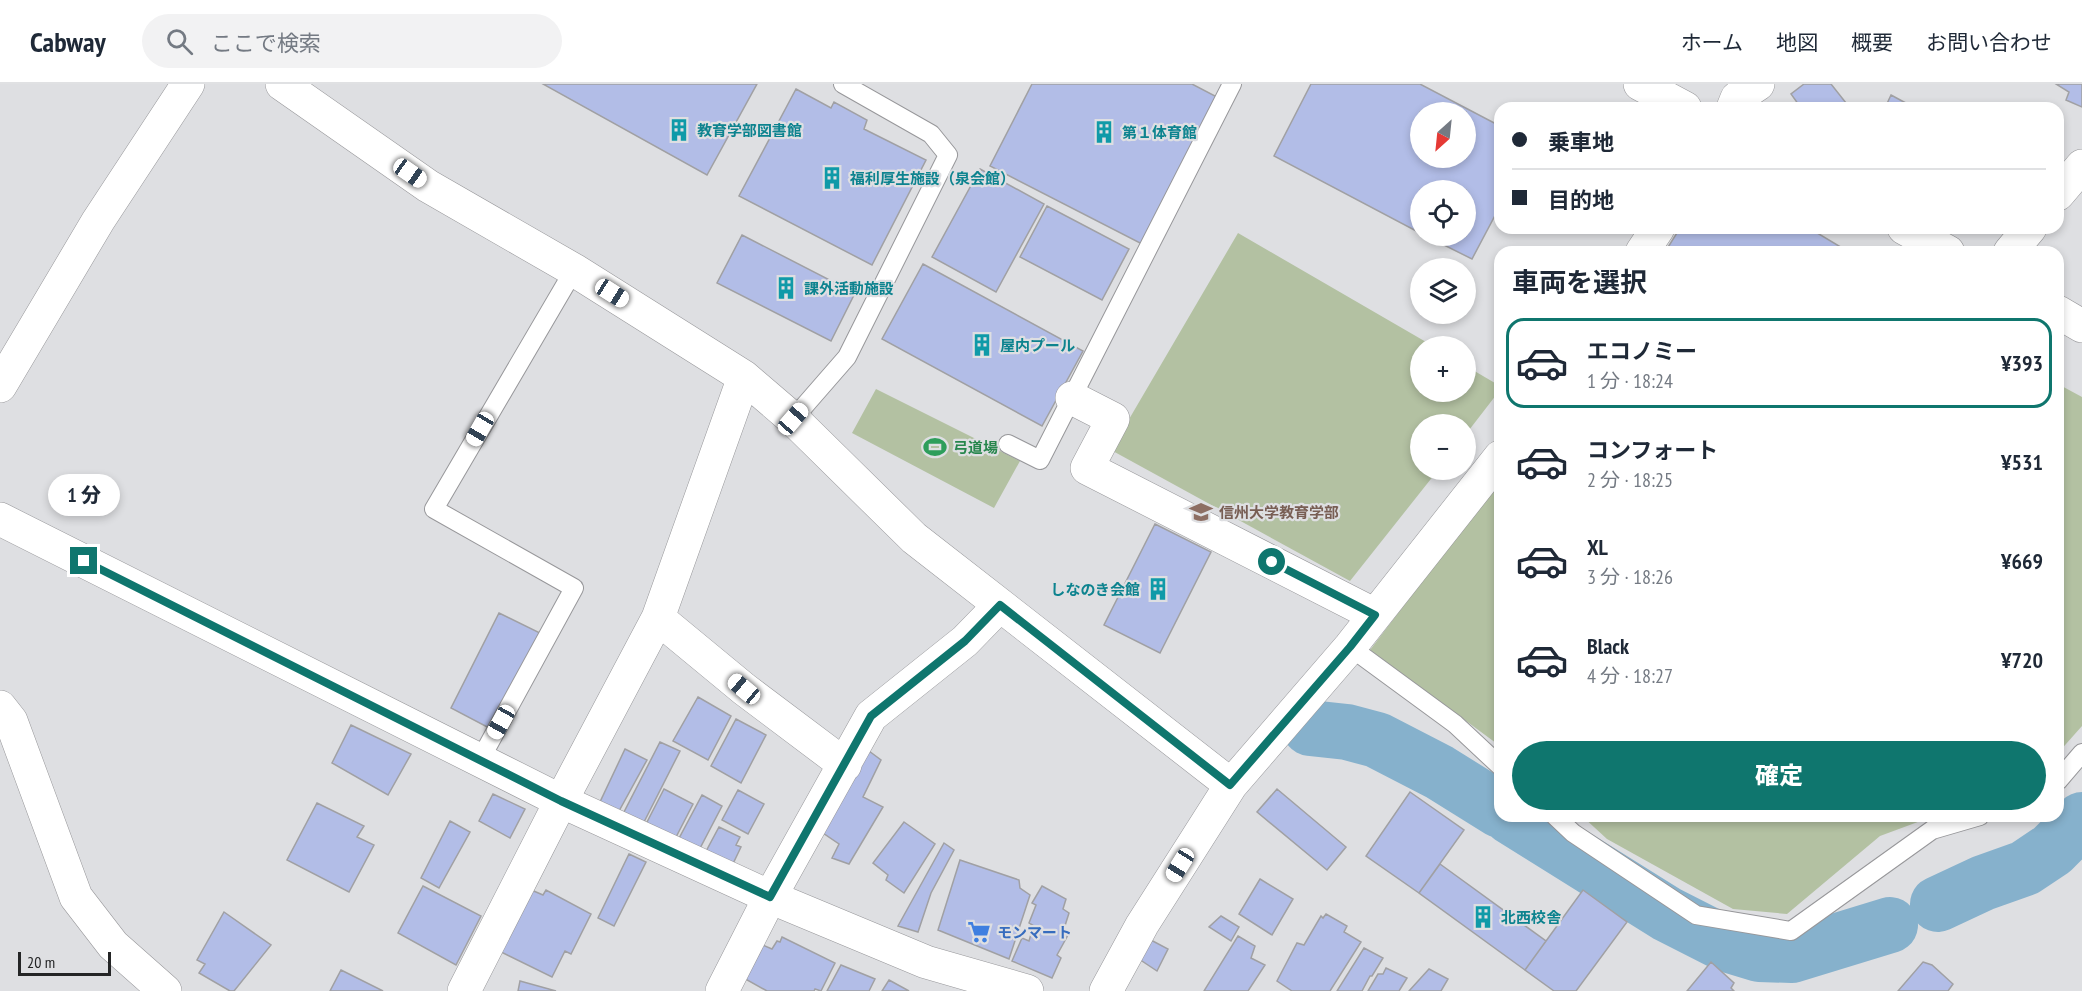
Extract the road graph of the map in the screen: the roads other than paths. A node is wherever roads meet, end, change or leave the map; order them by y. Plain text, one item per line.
1 (188, 84) edge
2 (282, 84) edge
3 (843, 84) edge
4 (1232, 84) edge
5 (1640, 84) edge
6 (1758, 84) edge
7 (1674, 102) edge
8 (1736, 102) edge
9 (2082, 165) edge
10 (2064, 187) edge
11 (1915, 234) edge
12 (2025, 234) edge
13 (1937, 246) edge
14 (2015, 246) edge
15 (574, 270) junction
16 (2064, 316) edge
17 (2082, 326) edge
18 (744, 377) junction
19 (0, 386) edge
20 (1072, 398) junction
21 (793, 419) junction
22 (1008, 444) dead end
23 (1494, 465) edge
24 (0, 519) edge
25 (1000, 605) junction
26 (1375, 615) junction
27 (658, 618) junction
28 (1350, 647) junction
29 (0, 707) edge
30 (2082, 753) edge
31 (480, 760) junction
32 (1494, 760) edge
33 (845, 765) junction
34 (2064, 774) edge
35 (1230, 785) junction
36 (561, 801) junction
37 (1561, 822) edge
38 (1959, 822) edge
39 (770, 897) junction
40 (165, 991) edge
41 (464, 991) edge
42 (722, 991) edge
43 (1027, 991) edge
44 (1106, 991) edge

1 - 19 main road
2 - 15 main road
3 - 21 lane
4 - 20 lane
5 - 7 main road
6 - 8 main road
9 - 10 main road
11 - 13 main road
12 - 14 main road
15 - 18 main road
15 - 31 lane
16 - 17 main road
18 - 21 main road
18 - 27 main road
20 - 22 lane
20 - 26 main road
21 - 25 main road
23 - 26 main road
24 - 31 main road
25 - 33 main road
25 - 35 main road
26 - 28 main road
27 - 33 main road
27 - 36 main road
28 - 32 lane
28 - 35 main road
29 - 40 main road
30 - 34 lane
31 - 36 main road
33 - 39 main road
35 - 44 main road
36 - 39 main road
36 - 41 main road
37 - 38 lane
39 - 42 main road
39 - 43 main road

